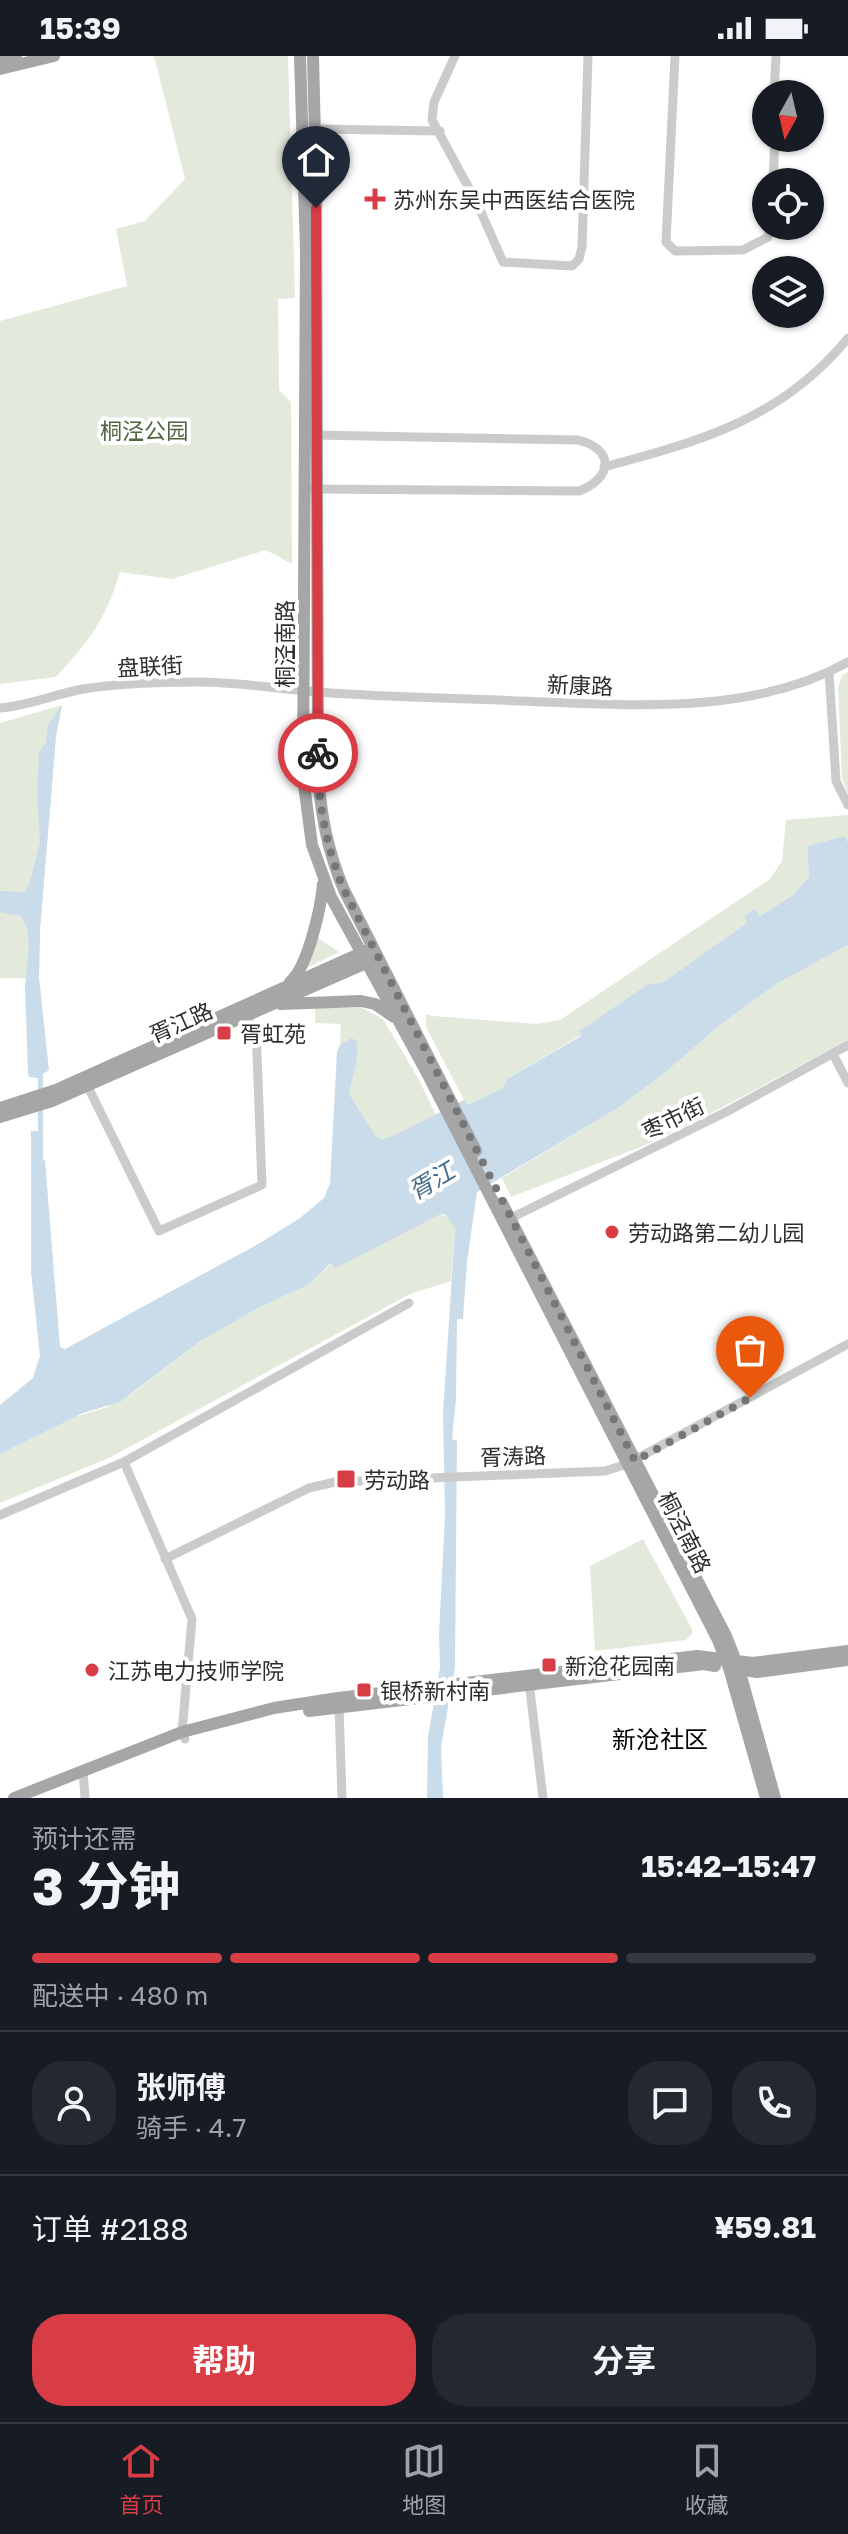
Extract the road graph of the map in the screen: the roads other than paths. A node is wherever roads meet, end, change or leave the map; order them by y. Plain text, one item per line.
1 (16, 56) edge
2 (54, 56) edge
3 (300, 56) edge
4 (313, 56) edge
5 (455, 56) edge
6 (588, 56) edge
7 (675, 56) edge
8 (776, 56) edge
9 (0, 60) edge
10 (0, 69) edge
11 (775, 80) edge
12 (315, 129) junction
13 (440, 131) junction
14 (762, 240) edge
15 (848, 338) edge
16 (311, 435) junction
17 (604, 467) junction
18 (311, 489) junction
19 (848, 662) edge
20 (829, 672) junction
21 (304, 690) junction
22 (319, 692) junction
23 (0, 708) edge
24 (848, 805) edge
25 (323, 880) junction
26 (369, 956) junction
27 (285, 987) junction
28 (266, 1006) junction
29 (244, 1016) junction
30 (395, 1018) junction
31 (848, 1045) edge
32 (833, 1054) junction
33 (848, 1083) edge
34 (87, 1085) junction
35 (68, 1089) junction
36 (446, 1101) junction
37 (0, 1108) edge
38 (0, 1117) edge
39 (491, 1190) junction
40 (511, 1218) junction
41 (409, 1303) dead end
42 (848, 1344) edge
43 (124, 1462) junction
44 (631, 1462) junction
45 (0, 1515) edge
46 (165, 1559) junction
47 (848, 1651) edge
48 (848, 1660) edge
49 (732, 1664) junction
50 (529, 1679) junction
51 (434, 1691) junction
52 (339, 1706) junction
53 (184, 1736) junction
54 (83, 1774) junction
55 (14, 1798) edge
56 (36, 1798) edge
57 (85, 1798) edge
58 (342, 1798) edge
59 (543, 1798) edge
60 (766, 1798) edge
61 (775, 1798) edge

1 - 9 main road
2 - 10 main road
3 - 16 main road, 桐泾南路
4 - 12 main road, 桐泾南路
5 - 13 street
6 - 13 street
7 - 14 street
8 - 11 street
12 - 13 street
12 - 16 main road, 桐泾南路
15 - 17 street
16 - 17 street
16 - 18 main road, 桐泾南路
17 - 18 street
18 - 21 main road, 桐泾南路
18 - 22 main road, 桐泾南路
19 - 20 street, 新康路
20 - 22 street, 新康路
20 - 24 street
21 - 22 street, 新康路
21 - 23 street, 盘联街
21 - 25 main road, 桐泾南路
22 - 26 main road, 桐泾南路
25 - 26 main road, 桐泾南路
25 - 27 main road
26 - 27 main road, 胥江路
26 - 28 main road, 胥江路
26 - 30 main road, 桐泾南路
26 - 36 main road, 桐泾南路
27 - 35 main road, 胥江路
28 - 29 main road, 胥江路
28 - 30 main road
29 - 34 main road, 胥江路
29 - 34 street
30 - 36 main road, 桐泾南路
31 - 32 street, 枣市街
32 - 33 street
32 - 40 street, 枣市街
34 - 35 main road, 胥江路
35 - 37 main road, 胥江路
35 - 38 main road, 胥江路
36 - 39 main road, 桐泾南路
39 - 40 main road, 桐泾南路
39 - 44 main road, 桐泾南路
40 - 44 main road, 桐泾南路
41 - 43 street
42 - 44 street, 胥涛路
43 - 45 street
43 - 46 street
44 - 46 street, 胥涛路
44 - 49 main road, 桐泾南路
46 - 53 street
47 - 49 main road
48 - 49 main road
49 - 50 main road
49 - 60 main road, 桐泾南路
49 - 61 main road, 桐泾南路
50 - 51 main road
50 - 59 street
51 - 52 main road
51 - 53 main road
52 - 53 main road
52 - 58 street
53 - 54 main road
54 - 55 main road
54 - 56 main road
54 - 57 street

